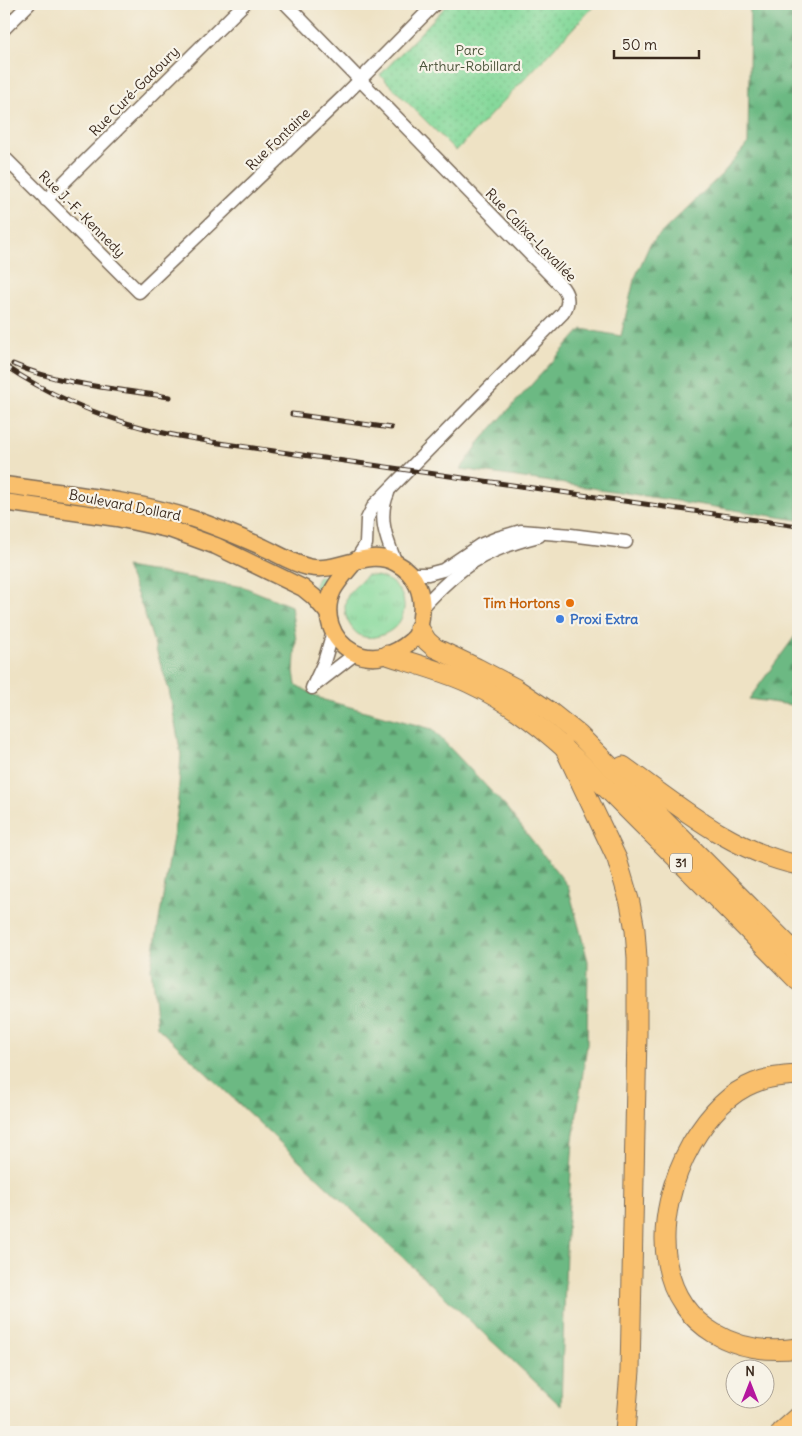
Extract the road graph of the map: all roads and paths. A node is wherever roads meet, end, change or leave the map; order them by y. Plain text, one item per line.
1 (28, 4) edge
2 (244, 4) edge
3 (286, 4) edge
4 (435, 4) edge
5 (4, 29) edge
6 (360, 80) junction
7 (4, 157) edge
8 (46, 200) junction
9 (138, 292) joint
10 (4, 485) edge
11 (389, 491) junction
12 (4, 502) edge
13 (554, 534) junction
14 (626, 542) dead end
15 (356, 560) junction
16 (396, 563) junction
17 (410, 574) junction
18 (422, 608) junction
19 (328, 613) junction
20 (419, 628) junction
21 (333, 632) junction
22 (355, 654) junction
23 (387, 656) junction
24 (571, 740) junction
25 (798, 865) edge
26 (798, 955) edge
27 (798, 981) edge
28 (798, 1076) edge
29 (798, 1348) edge
30 (798, 1417) edge
31 (625, 1432) edge
32 (781, 1432) edge

1 - 5 street
2 - 8 street, Rue Curé-Gadoury
3 - 6 street, Rue Calixa-Lavallée
4 - 6 street, Rue Fontaine
6 - 9 street, Rue Fontaine
6 - 11 street, Rue Calixa-Lavallée
7 - 8 street, Rue J.-F.-Kennedy
8 - 9 street, Rue J.-F.-Kennedy
10 - 15 main road, Boulevard Dollard
11 - 15 street, Rue Calixa-Lavallée
11 - 16 street
12 - 19 main road, Boulevard Dollard
13 - 14 street
13 - 17 street
13 - 18 street
15 - 16 main road
15 - 19 main road
16 - 17 main road
17 - 18 main road
18 - 20 main road
19 - 21 main road
20 - 23 main road
20 - 24 highway, 31
21 - 22 main road
21 - 22 street
22 - 23 main road
23 - 24 highway, 31
24 - 25 highway
24 - 26 highway, 31
24 - 27 highway, 31
24 - 31 highway
28 - 29 highway
30 - 32 highway

